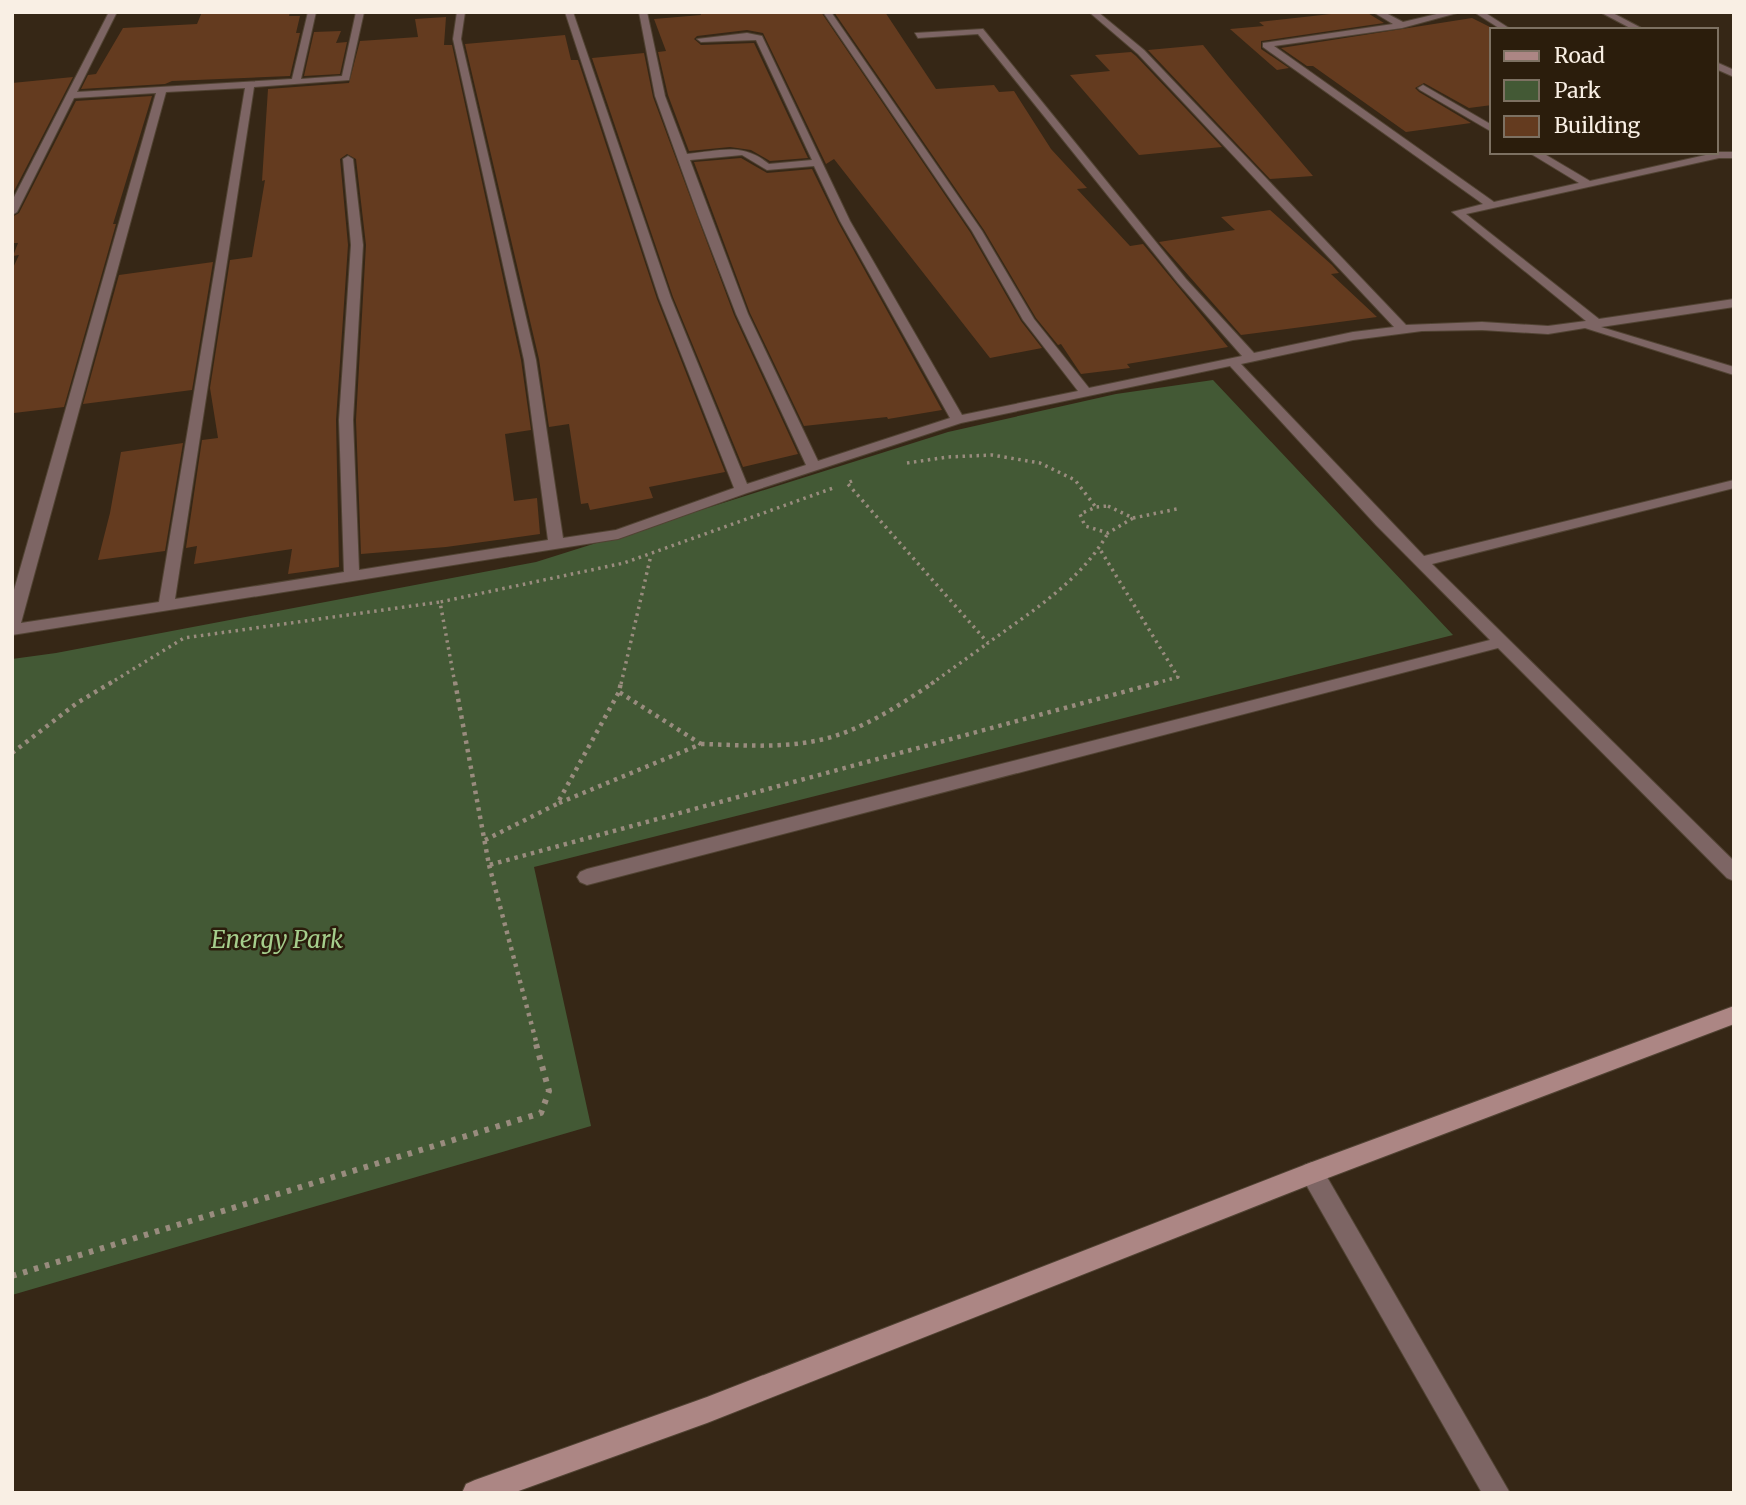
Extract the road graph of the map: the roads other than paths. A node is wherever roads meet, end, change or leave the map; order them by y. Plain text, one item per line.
1 (113, 12) edge
2 (312, 12) edge
3 (360, 12) edge
4 (461, 12) edge
5 (569, 12) edge
6 (643, 12) edge
7 (828, 12) edge
8 (1093, 12) edge
9 (1377, 12) edge
10 (1457, 12) edge
11 (1478, 12) edge
12 (1604, 12) edge
13 (1402, 25) junction
14 (1505, 28) edge
15 (1637, 28) edge
16 (918, 35) dead end
17 (701, 39) dead end
18 (1718, 66) edge
19 (1734, 74) edge
20 (296, 81) junction
21 (250, 85) junction
22 (1423, 88) dead end
23 (162, 89) junction
24 (72, 95) junction
25 (1490, 128) edge
26 (1536, 154) edge
27 (1734, 155) edge
28 (684, 157) junction
29 (348, 159) dead end
30 (818, 163) junction
31 (1588, 184) junction
32 (17, 192) edge
33 (1492, 206) junction
34 (12, 212) edge
35 (1734, 303) edge
36 (1591, 325) junction
37 (1403, 329) junction
38 (1251, 358) junction
39 (1233, 362) junction
40 (1734, 371) edge
41 (1085, 391) junction
42 (958, 420) junction
43 (813, 466) junction
44 (1734, 484) edge
45 (742, 489) junction
46 (556, 544) junction
47 (1421, 562) junction
48 (352, 577) junction
49 (166, 606) junction
50 (12, 628) edge
51 (1502, 642) junction
52 (1734, 873) edge
53 (587, 877) dead end
54 (1734, 1015) edge
55 (1312, 1173) junction
56 (475, 1493) edge
57 (1497, 1493) edge

1 - 24 street
2 - 20 street
3 - 20 street
4 - 46 street
5 - 45 street
6 - 28 street
7 - 41 street
8 - 37 street
9 - 13 street
10 - 13 street
11 - 14 street
12 - 15 street
13 - 33 street
16 - 38 street
17 - 30 street
18 - 19 street
20 - 21 street
21 - 23 street
21 - 49 street
22 - 25 street
23 - 24 street
23 - 50 street
24 - 32 street
26 - 31 street
27 - 31 street
28 - 30 street
28 - 43 street
29 - 48 street
30 - 42 street
31 - 33 street
32 - 34 street
33 - 36 street
35 - 36 street
36 - 37 street
36 - 40 street
37 - 38 street
38 - 39 street
39 - 41 street
39 - 47 street
41 - 42 street
42 - 43 street
43 - 45 street
44 - 47 street
45 - 46 street
46 - 48 street
47 - 51 street
48 - 49 street
49 - 50 street
51 - 52 street
51 - 53 street
54 - 55 street
55 - 56 street
55 - 57 street

